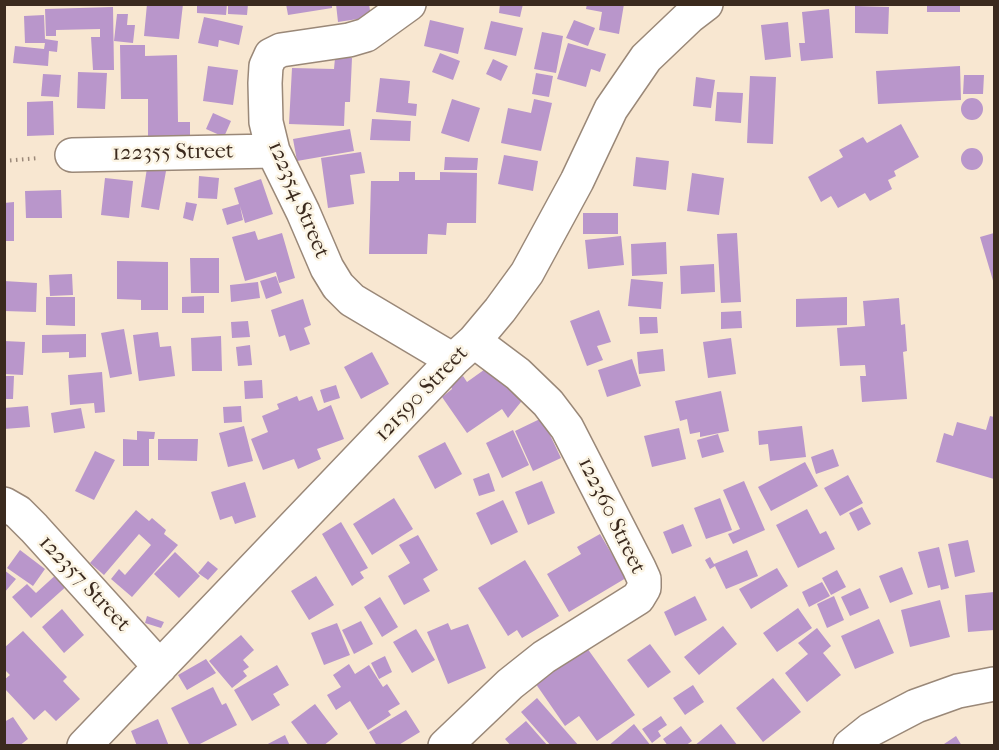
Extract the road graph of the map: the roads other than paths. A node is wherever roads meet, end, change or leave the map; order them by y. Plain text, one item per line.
1 (410, 4) edge
2 (705, 4) edge
3 (273, 151) junction
4 (72, 155) dead end
5 (464, 350) junction
6 (4, 504) edge
7 (160, 667) junction
8 (994, 684) edge
9 (84, 746) edge
10 (445, 746) edge
11 (850, 746) edge

1 - 3 street, 122354 Street
2 - 5 street, 121590 Street
3 - 4 street, 122355 Street
3 - 5 street, 122354 Street
5 - 7 street, 121590 Street
5 - 10 street, 122360 Street
6 - 7 street, 122357 Street
7 - 9 street, 121590 Street
8 - 11 street

